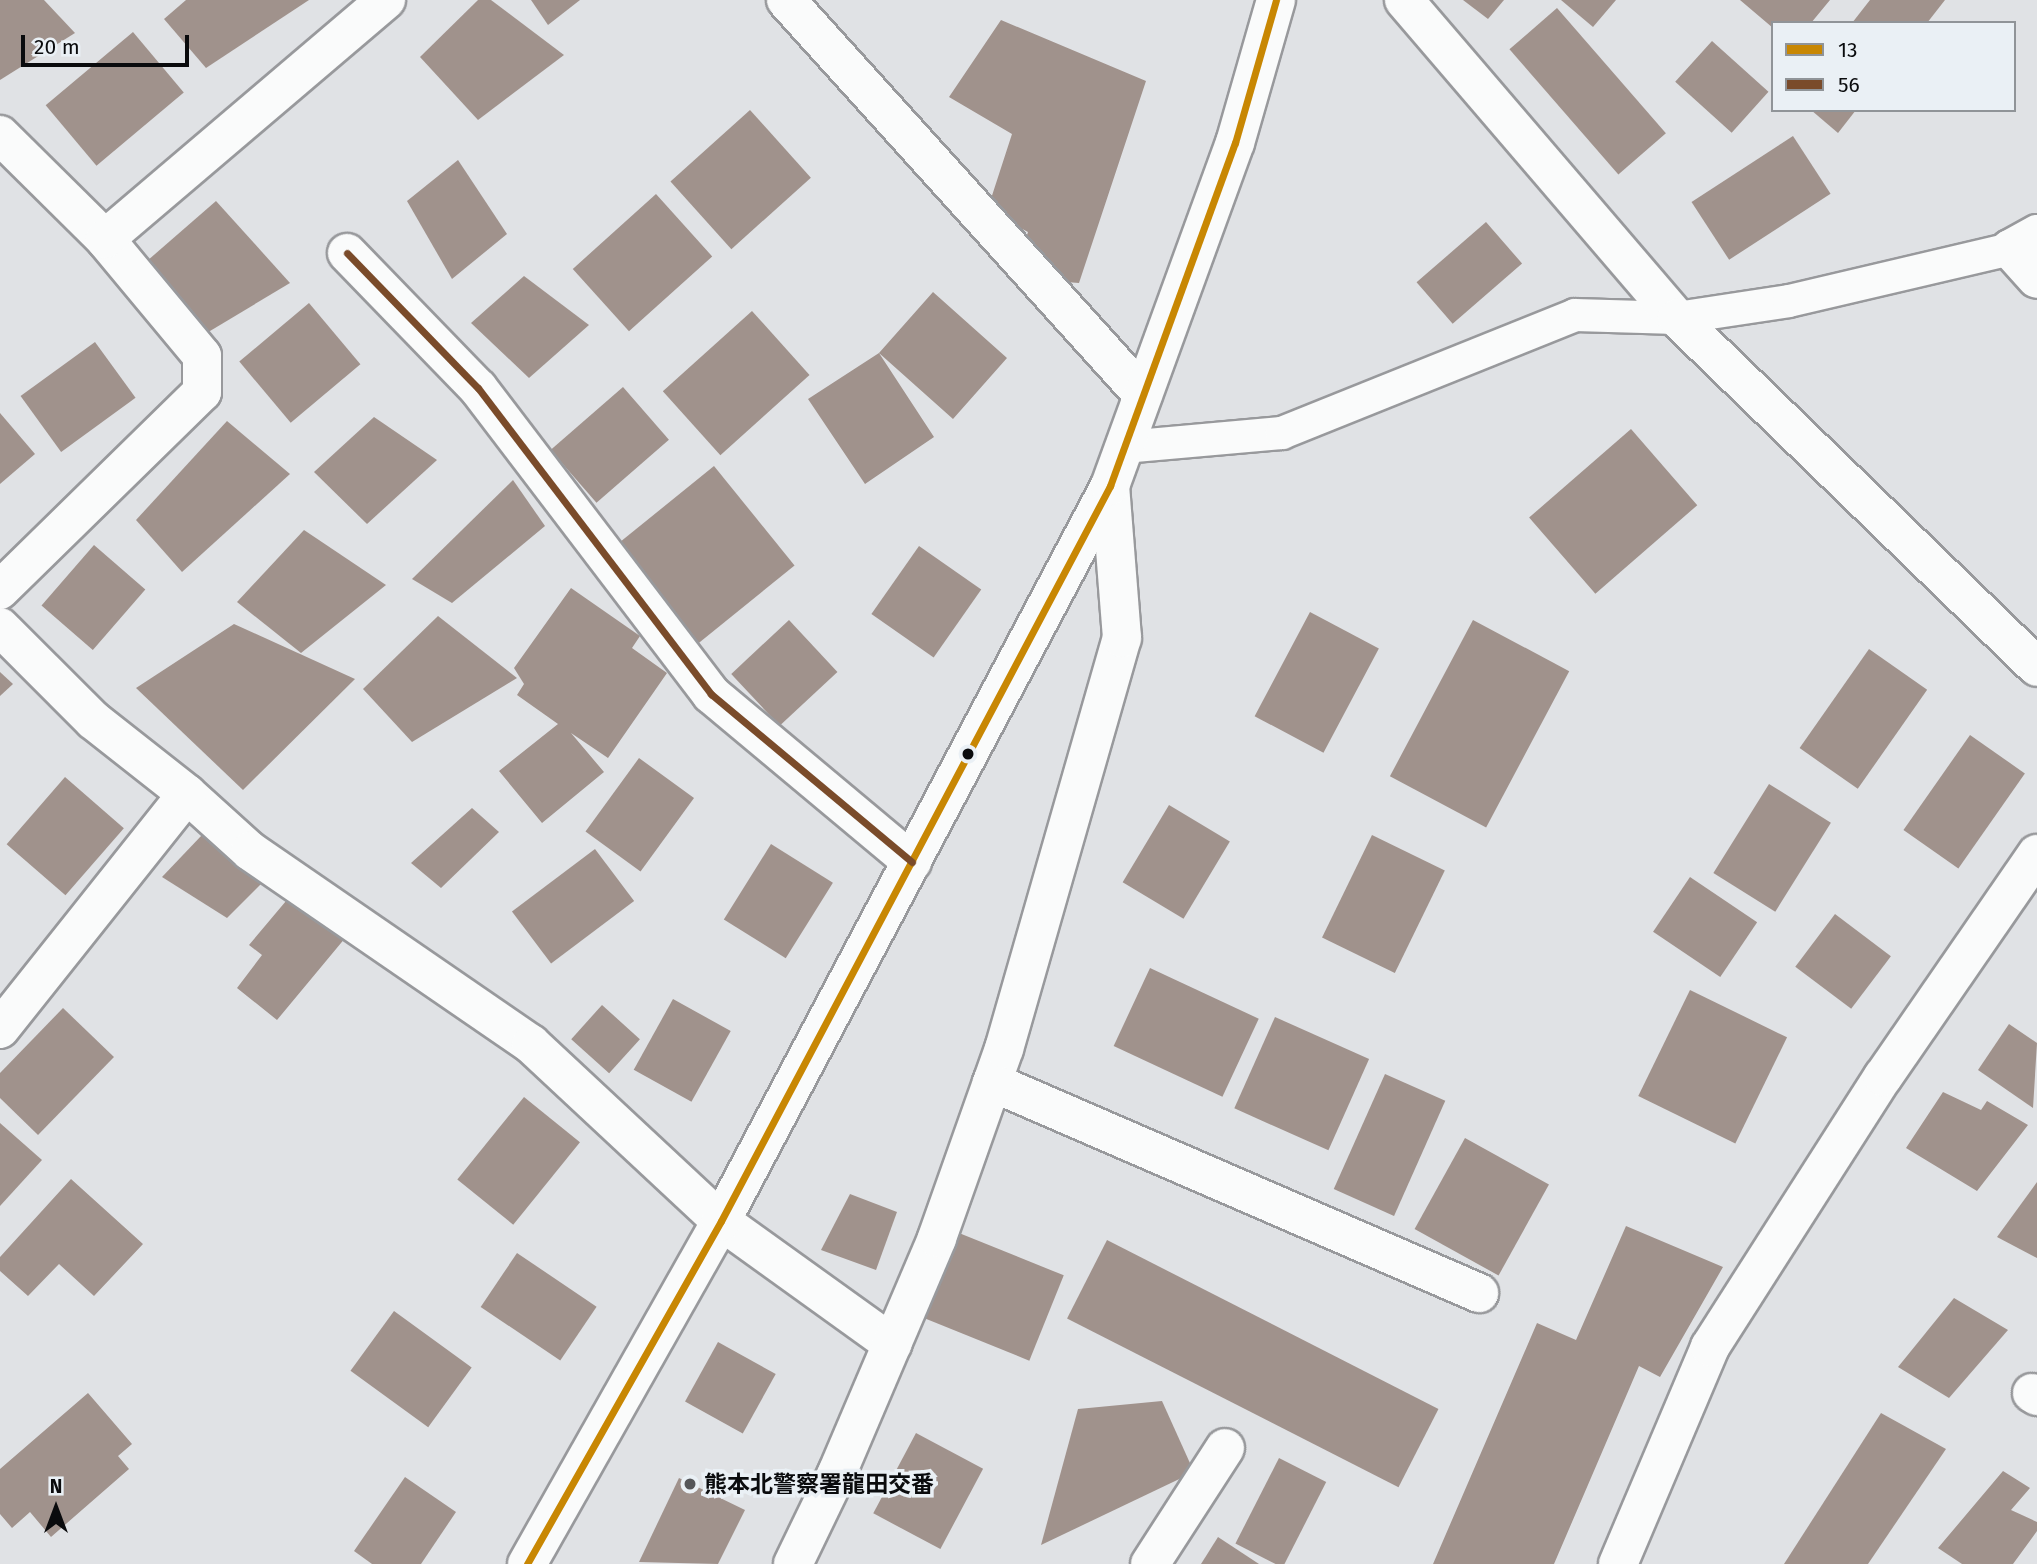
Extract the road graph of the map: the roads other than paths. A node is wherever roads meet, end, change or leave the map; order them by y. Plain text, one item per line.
1 (386, 0) edge
2 (786, 0) edge
3 (1276, 0) edge
4 (1405, 0) edge
5 (0, 135) edge
6 (105, 239) junction
7 (2024, 241) edge
8 (346, 253) dead end
9 (2037, 279) edge
10 (1677, 318) junction
11 (1143, 396) junction
12 (1125, 447) junction
13 (1110, 486) junction
14 (0, 590) edge
15 (0, 627) edge
16 (2037, 667) edge
17 (187, 794) junction
18 (2037, 854) edge
19 (912, 862) junction
20 (0, 1029) edge
21 (992, 1082) junction
22 (721, 1221) junction
23 (1479, 1293) dead end
24 (892, 1344) junction
25 (1225, 1448) dead end
26 (527, 1564) edge
27 (793, 1564) edge
28 (1150, 1564) edge
29 (1618, 1564) edge

1 - 6 street
2 - 11 street
3 - 11 street
4 - 10 street
5 - 6 street
6 - 14 street
7 - 9 street
7 - 10 lane
8 - 19 street
10 - 12 lane
10 - 16 street
11 - 12 street
12 - 13 street
13 - 19 street
13 - 21 street
15 - 17 street
17 - 20 street
17 - 22 street
18 - 29 street
19 - 22 street
21 - 23 street
21 - 24 street
22 - 24 street
22 - 26 street
24 - 27 street
25 - 28 street

